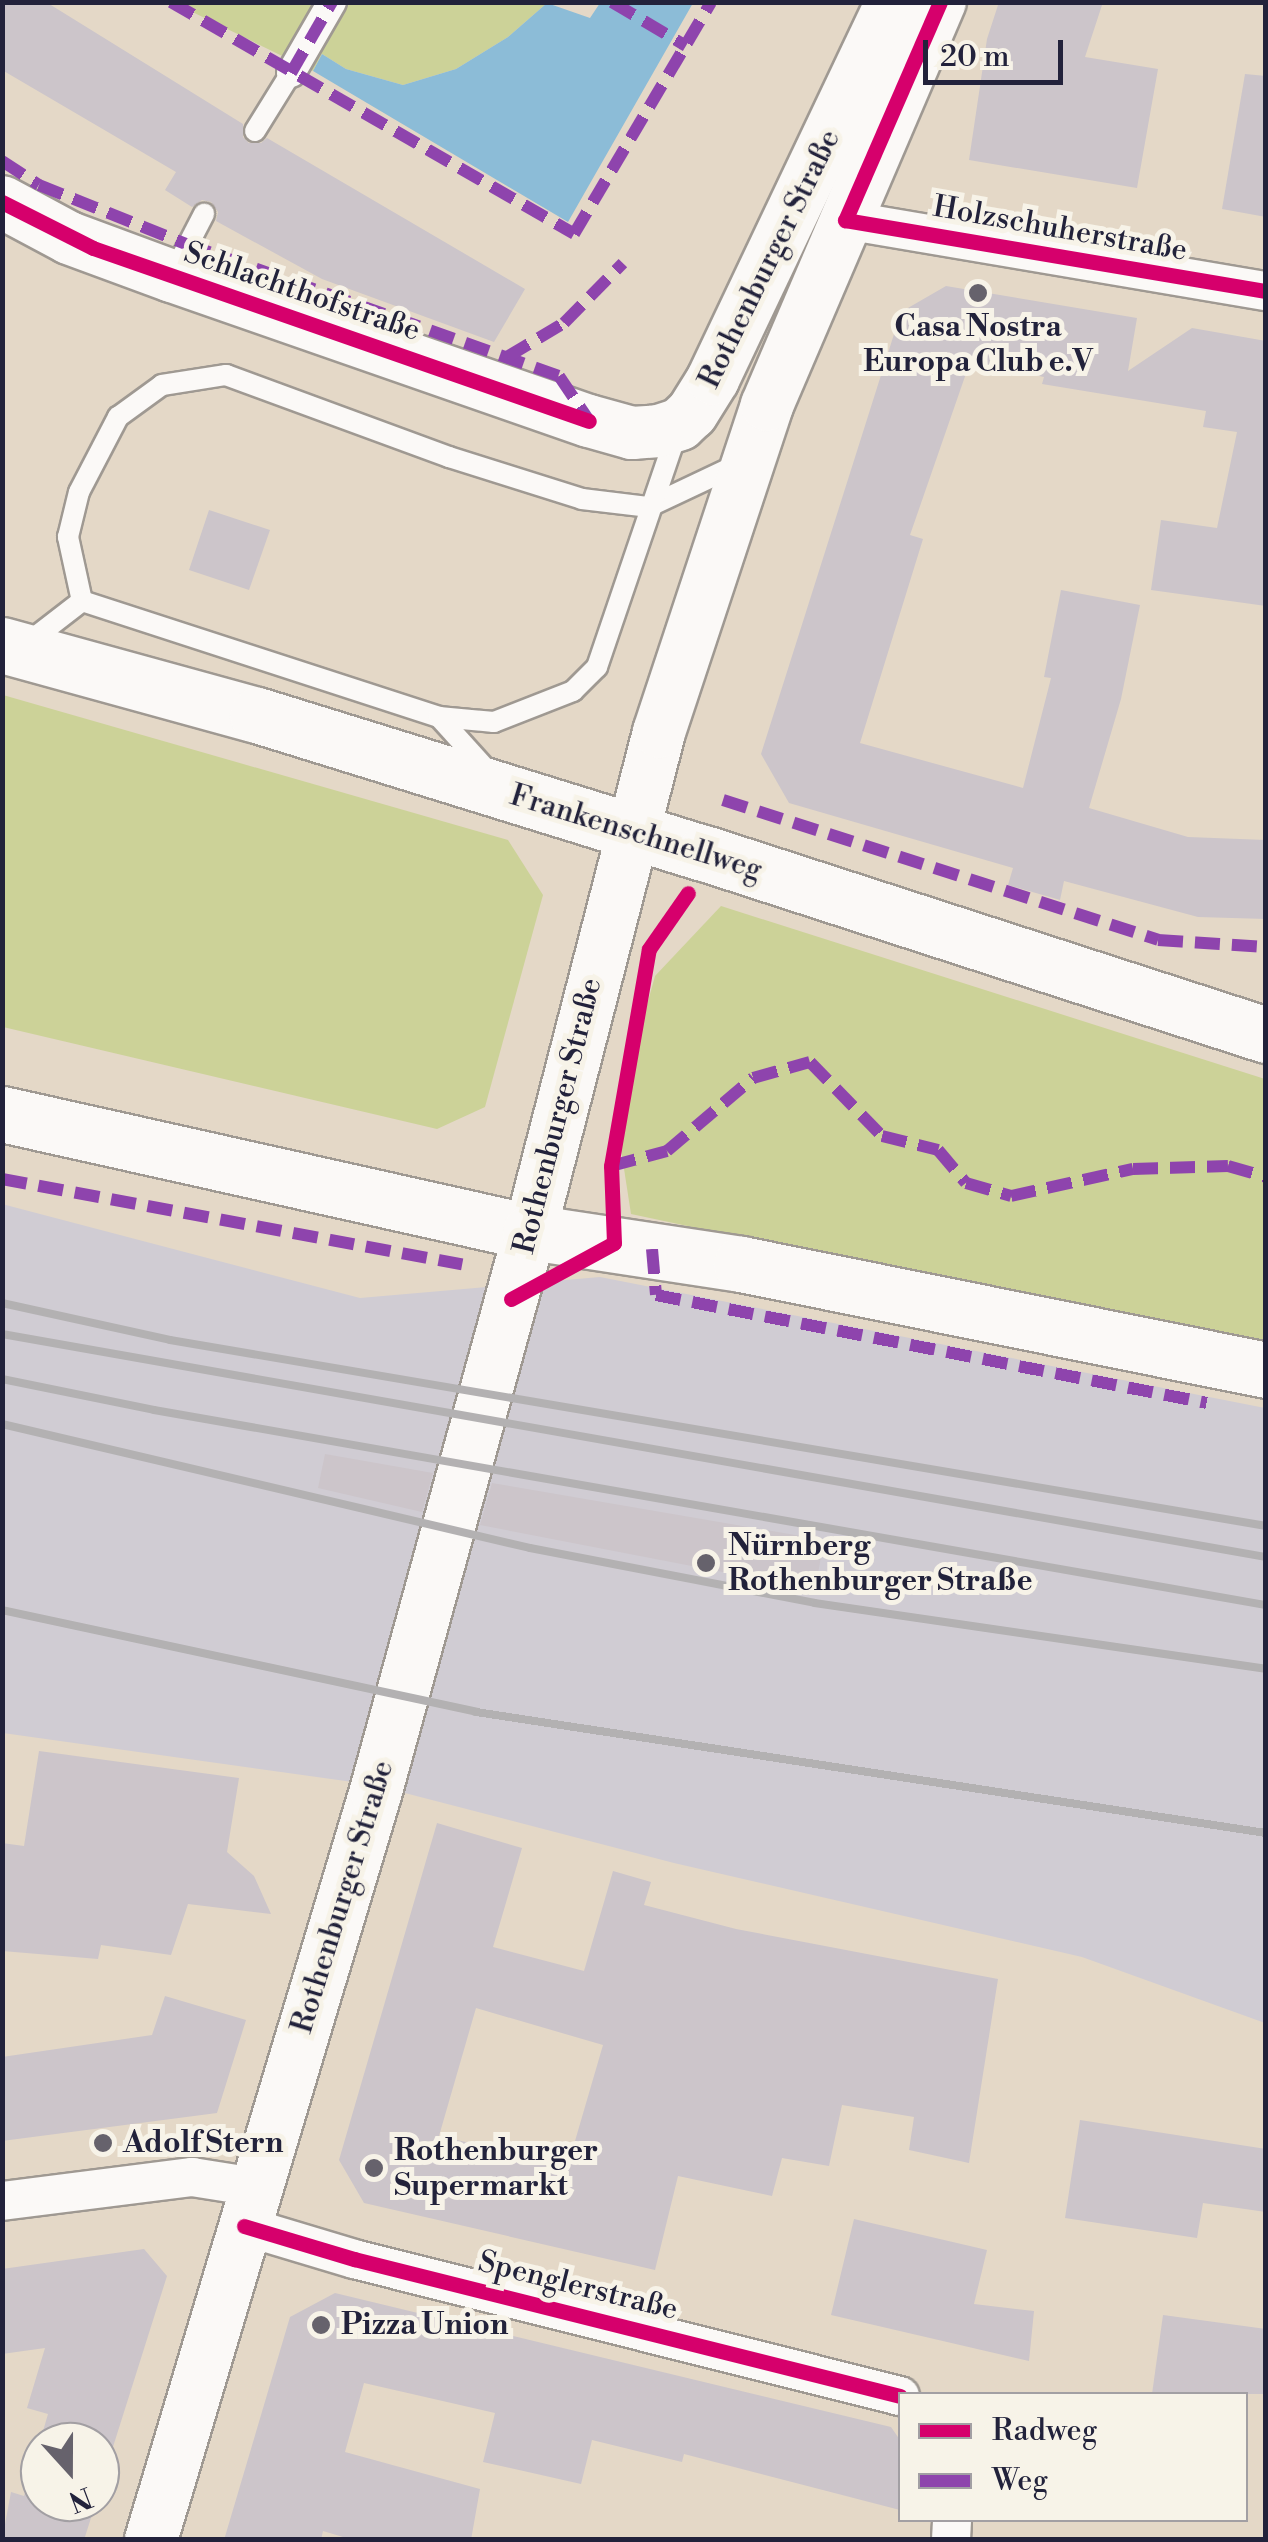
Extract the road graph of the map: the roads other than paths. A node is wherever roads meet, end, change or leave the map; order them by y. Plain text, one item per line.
1 (332, 2) edge
2 (892, 2) edge
3 (940, 2) edge
4 (291, 73) joint
5 (255, 131) dead end
6 (2, 202) edge
7 (204, 214) dead end
8 (845, 220) junction
9 (172, 276) junction
10 (1266, 292) edge
11 (680, 424) junction
12 (746, 460) junction
13 (648, 508) junction
14 (82, 601) junction
15 (11, 647) edge
16 (438, 717) junction
17 (508, 793) junction
18 (630, 831) junction
19 (1266, 1035) edge
20 (2, 1114) edge
21 (530, 1232) junction
22 (1266, 1370) edge
23 (2, 2201) edge
24 (249, 2206) junction
25 (898, 2395) edge
26 (151, 2540) edge

1 - 4 street
2 - 11 main road, Rothenburger Straße
3 - 8 main road, Rothenburger Straße
4 - 5 lane
6 - 9 main road, Schlachthofstraße
7 - 9 lane
8 - 10 street, Holzschuherstraße
8 - 12 main road, Rothenburger Straße
9 - 11 main road, Schlachthofstraße
11 - 13 lane
12 - 13 lane
12 - 18 main road, Rothenburger Straße
13 - 14 lane
13 - 16 lane
14 - 15 lane
14 - 16 lane
15 - 17 main road, Frankenschnellweg
16 - 17 lane
17 - 18 main road, Frankenschnellweg
18 - 19 main road, Frankenschnellweg
18 - 21 main road, Rothenburger Straße
20 - 21 main road
21 - 22 main road
21 - 24 main road, Rothenburger Straße
23 - 24 street, Spenglerstraße
24 - 25 street, Spenglerstraße
24 - 26 main road, Rothenburger Straße

